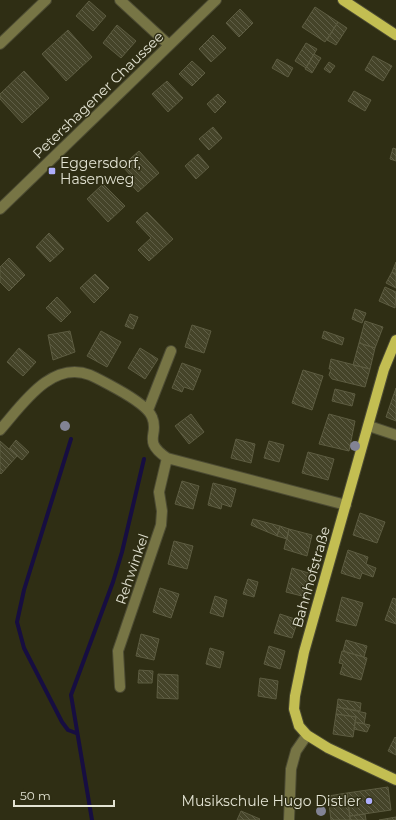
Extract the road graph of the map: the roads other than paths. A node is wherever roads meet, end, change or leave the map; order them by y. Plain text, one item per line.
1 (46, 0) edge
2 (120, 0) edge
3 (216, 0) edge
4 (343, 0) edge
5 (396, 35) edge
6 (0, 44) edge
7 (169, 46) junction
8 (0, 209) edge
9 (396, 340) edge
10 (171, 351) dead end
11 (148, 410) junction
12 (369, 426) junction
13 (0, 430) edge
14 (396, 435) edge
15 (167, 458) junction
16 (346, 505) junction
17 (120, 687) dead end
18 (307, 735) junction
19 (396, 780) edge
20 (289, 820) edge

1 - 6 street
2 - 7 street
3 - 7 street, Petershagener Chaussee
4 - 5 main road
7 - 8 street, Petershagener Chaussee
9 - 12 main road, Bahnhofstraße
10 - 11 street
11 - 13 street
11 - 15 street
12 - 14 street
12 - 16 main road, Bahnhofstraße
15 - 16 street
15 - 17 street, Rehwinkel
16 - 18 main road, Bahnhofstraße
18 - 19 main road
18 - 20 street

